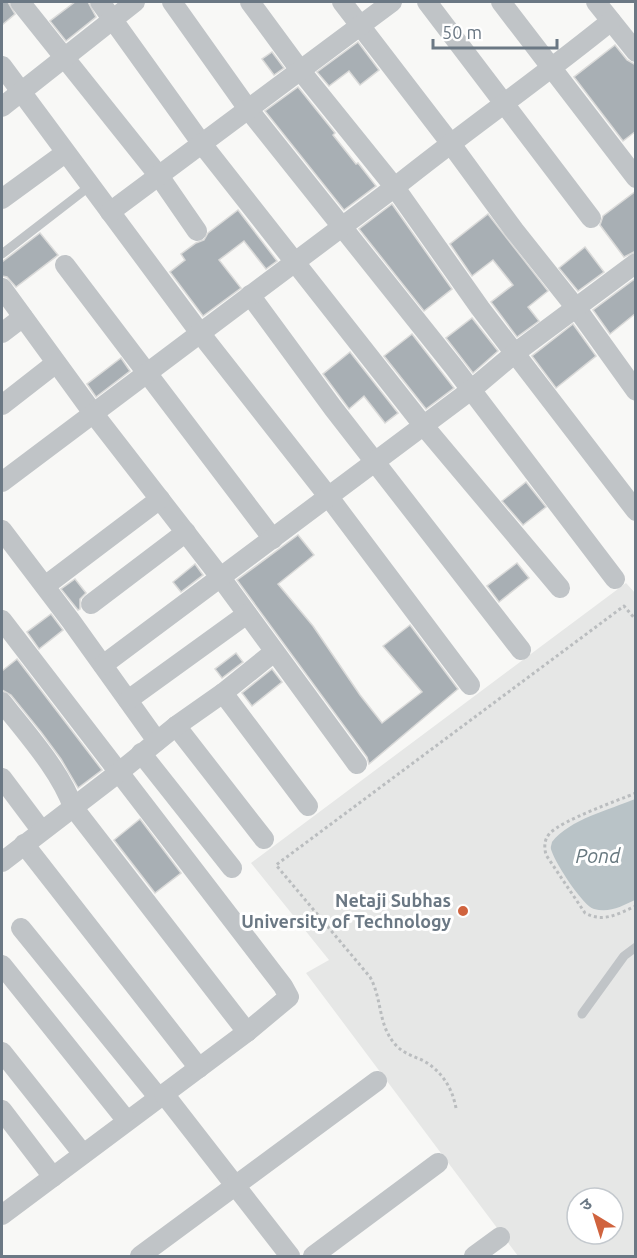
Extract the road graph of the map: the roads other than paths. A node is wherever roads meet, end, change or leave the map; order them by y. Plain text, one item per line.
1 (20, 2) edge
2 (100, 2) edge
3 (135, 2) edge
4 (172, 2) edge
5 (250, 2) edge
6 (342, 2) edge
7 (392, 2) edge
8 (427, 2) edge
9 (501, 2) edge
10 (596, 2) edge
11 (113, 18) junction
12 (611, 21) junction
13 (359, 24) junction
14 (636, 52) edge
15 (64, 58) junction
16 (2, 66) edge
17 (552, 69) junction
18 (300, 70) junction
19 (21, 92) junction
20 (505, 103) junction
21 (2, 107) edge
22 (248, 109) junction
23 (450, 143) junction
24 (202, 144) junction
25 (65, 153) junction
26 (159, 176) junction
27 (636, 178) edge
28 (90, 186) junction
29 (395, 187) junction
30 (5, 189) edge
31 (110, 212) junction
32 (591, 218) dead end
33 (342, 227) junction
34 (197, 231) dead end
35 (2, 254) edge
36 (295, 261) junction
37 (636, 262) edge
38 (65, 265) dead end
39 (2, 288) edge
40 (250, 295) junction
41 (576, 308) junction
42 (23, 317) junction
43 (2, 333) edge
44 (200, 333) junction
45 (515, 353) junction
46 (56, 363) junction
47 (147, 373) junction
48 (471, 390) junction
49 (636, 390) edge
50 (2, 405) edge
51 (93, 413) junction
52 (423, 425) junction
53 (375, 461) junction
54 (2, 482) edge
55 (328, 496) junction
56 (160, 499) junction
57 (636, 511) edge
58 (2, 530) edge
59 (186, 532) junction
60 (273, 539) junction
61 (221, 578) junction
62 (615, 579) dead end
63 (45, 586) junction
64 (560, 588) dead end
65 (91, 604) dead end
66 (247, 614) junction
67 (2, 620) edge
68 (521, 650) dead end
69 (274, 652) junction
70 (103, 665) junction
71 (470, 685) dead end
72 (223, 693) junction
73 (128, 700) junction
74 (2, 702) edge
75 (176, 726) junction
76 (158, 741) junction
77 (141, 753) junction
78 (357, 764) dead end
79 (118, 773) junction
80 (2, 778) edge
81 (308, 806) dead end
82 (73, 807) junction
83 (41, 830) junction
84 (264, 839) dead end
85 (24, 844) junction
86 (2, 862) edge
87 (231, 868) dead end
88 (21, 928) dead end
89 (636, 947) edge
90 (2, 965) edge
91 (582, 1014) dead end
92 (247, 1032) junction
93 (2, 1052) edge
94 (199, 1068) junction
95 (377, 1081) dead end
96 (161, 1096) junction
97 (2, 1110) edge
98 (127, 1121) junction
99 (83, 1154) junction
100 (438, 1163) dead end
101 (53, 1177) junction
102 (234, 1186) junction
103 (4, 1210) edge
104 (500, 1238) dead end
105 (140, 1257) edge
106 (291, 1257) edge
107 (313, 1257) edge
108 (474, 1257) edge

1 - 15 street
2 - 11 street
3 - 11 street
4 - 22 street
5 - 18 street
6 - 13 street
7 - 13 street
8 - 20 street
9 - 17 street
10 - 12 street
11 - 15 street
11 - 24 street
12 - 14 street
12 - 17 street
13 - 18 street
13 - 23 street
15 - 19 street
15 - 26 street
16 - 19 street
17 - 20 street
17 - 27 street
18 - 22 street
18 - 29 street
19 - 21 street
19 - 25 street
20 - 23 street
20 - 32 street
22 - 24 street
22 - 33 street
23 - 29 street
23 - 41 street
24 - 26 street
24 - 36 street
25 - 28 street
25 - 30 street
26 - 31 street
26 - 34 street
28 - 31 street
28 - 35 lane
29 - 33 street
29 - 45 street
31 - 44 street
33 - 36 street
33 - 48 street
36 - 40 street
36 - 52 street
37 - 41 street
38 - 47 street
39 - 42 street
40 - 44 street
40 - 53 street
41 - 45 street
41 - 49 street
42 - 43 street
42 - 46 street
44 - 47 street
44 - 55 street
45 - 48 street
45 - 57 street
46 - 50 street
46 - 51 street
47 - 51 street
47 - 60 street
48 - 52 street
48 - 62 street
51 - 54 street
51 - 56 street
52 - 53 street
52 - 64 street
53 - 55 street
53 - 68 street
55 - 60 street
55 - 71 street
56 - 59 street
56 - 63 street
58 - 63 street
59 - 61 street
59 - 65 street
60 - 61 street
61 - 66 street
61 - 70 street
63 - 70 street
66 - 69 street
66 - 73 street
67 - 79 street
69 - 72 street
69 - 78 street
70 - 73 street
72 - 75 street
72 - 81 street
73 - 76 street
74 - 82 street
75 - 76 street
75 - 84 street
76 - 77 street
77 - 79 street
77 - 87 street
79 - 82 street
79 - 92 street
80 - 83 street
82 - 83 street
82 - 92 street
83 - 85 street
85 - 86 street
85 - 94 street
88 - 96 street
89 - 91 lane
90 - 98 street
92 - 94 street
93 - 99 street
94 - 96 street
95 - 102 street
96 - 98 street
96 - 102 street
97 - 101 street
98 - 99 street
99 - 101 street
100 - 107 street
101 - 103 street
102 - 105 street
102 - 106 street
104 - 108 street

